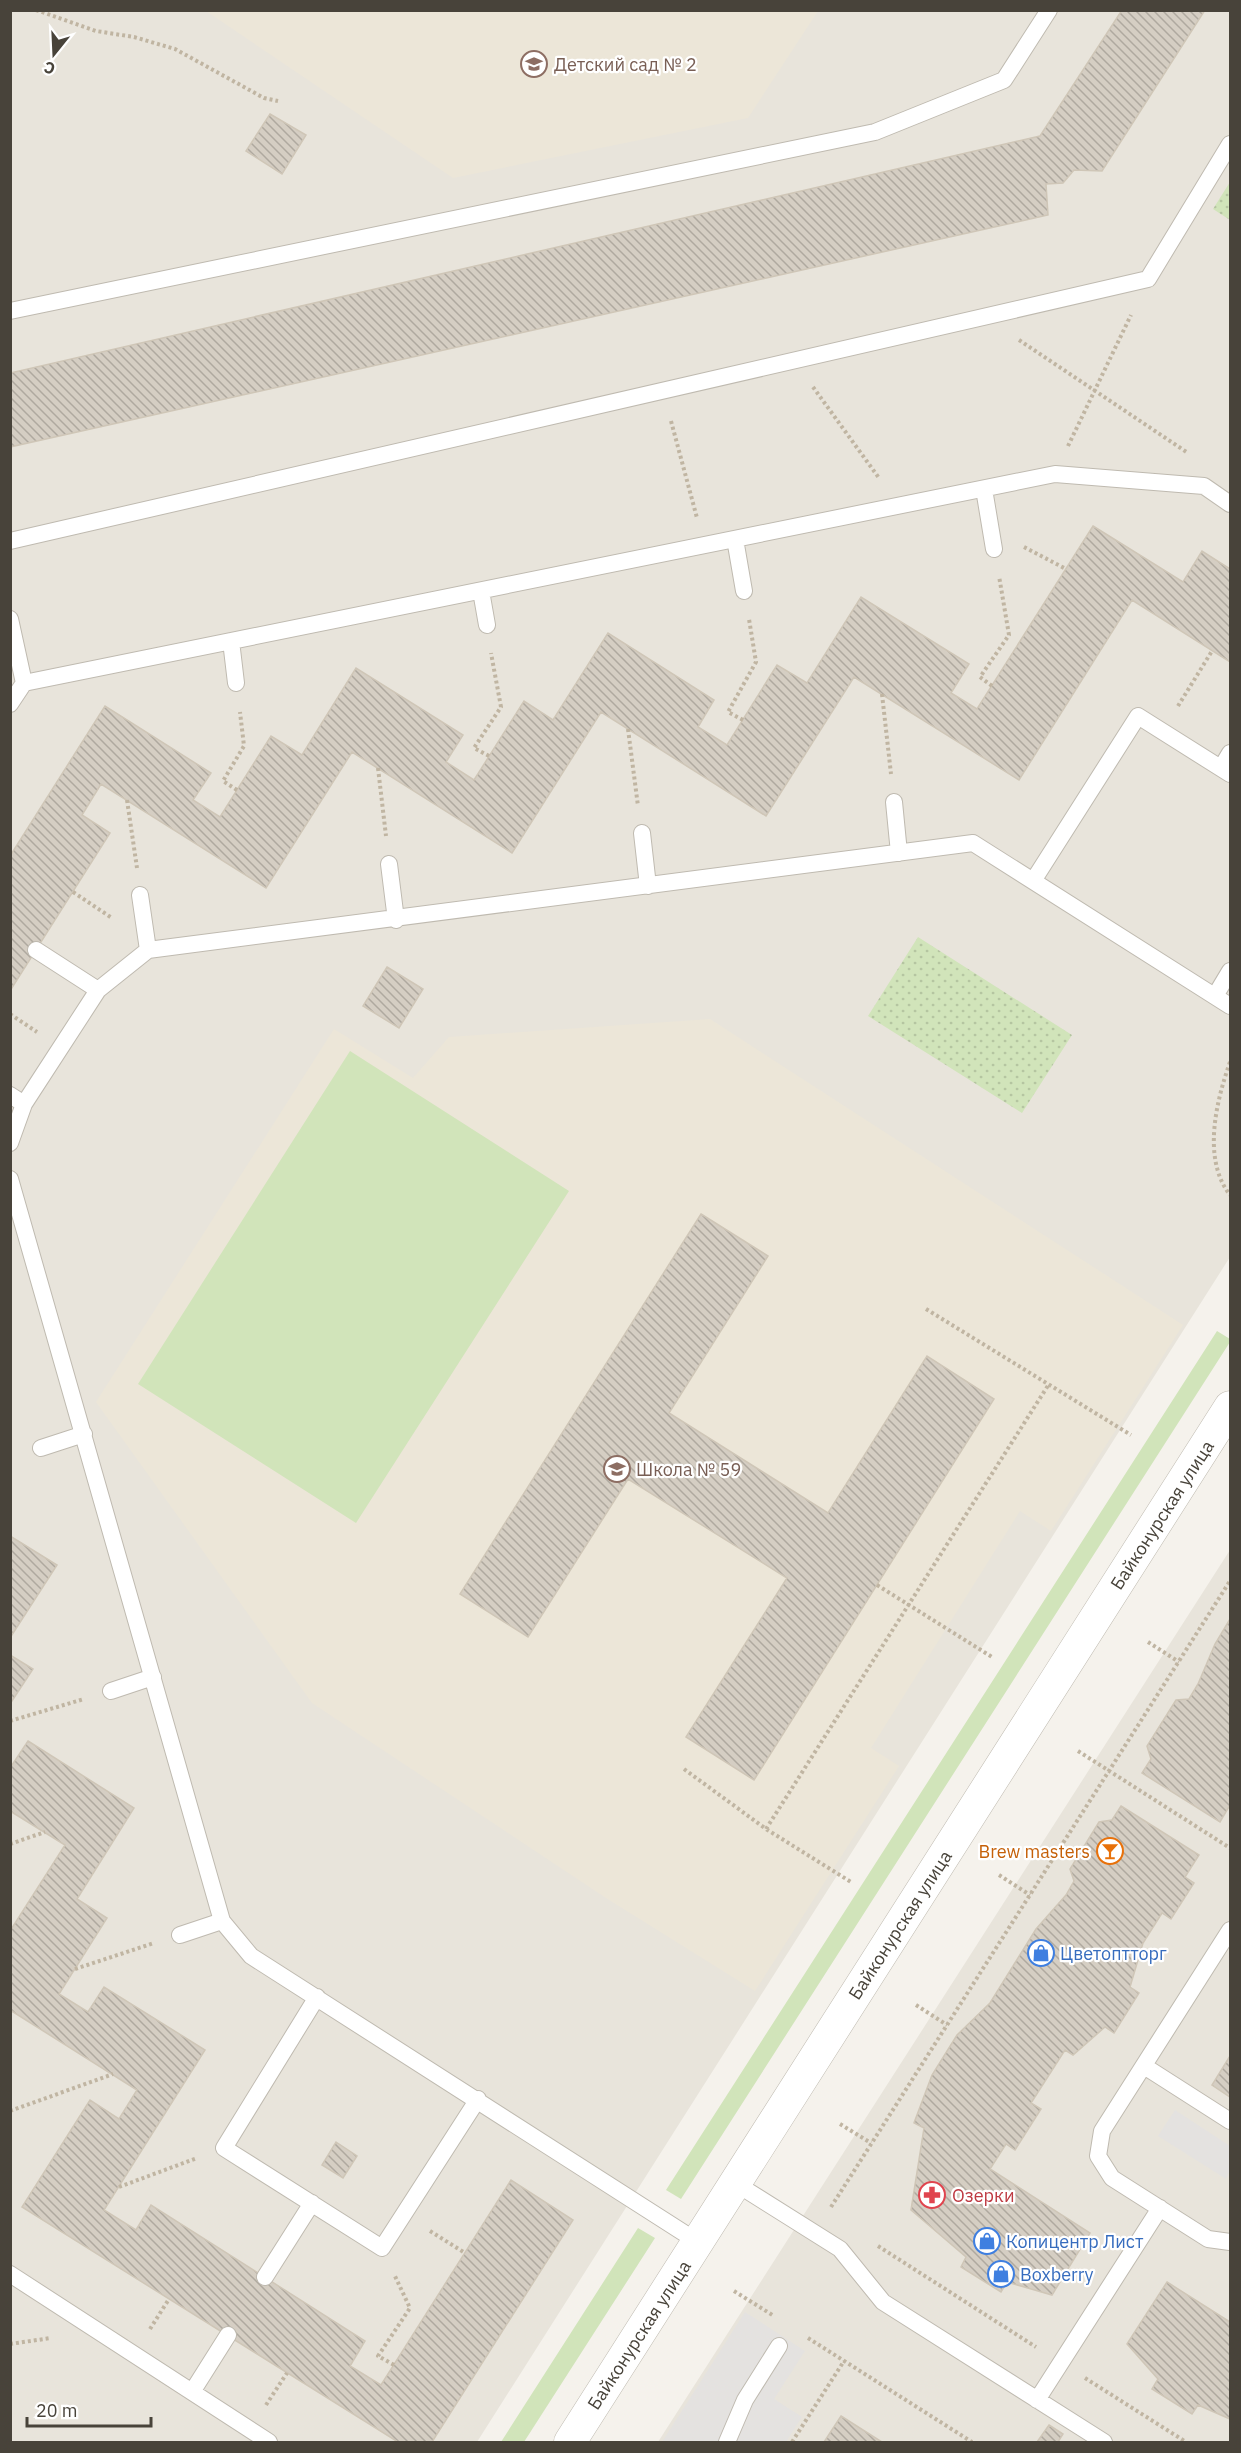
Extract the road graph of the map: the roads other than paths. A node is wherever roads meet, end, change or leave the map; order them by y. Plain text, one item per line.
1 (1049, 10) edge
2 (1230, 144) edge
3 (10, 311) edge
4 (984, 489) junction
5 (1230, 504) edge
6 (735, 539) junction
7 (10, 541) edge
8 (994, 549) road end
9 (481, 591) junction
10 (744, 591) road end
11 (10, 619) edge
12 (487, 626) road end
13 (231, 641) junction
14 (24, 683) junction
15 (236, 683) road end
16 (10, 704) edge
17 (1230, 753) edge
18 (1226, 771) edge
19 (894, 802) road end
20 (642, 833) road end
21 (899, 853) junction
22 (389, 864) road end
23 (1033, 881) junction
24 (648, 886) junction
25 (140, 895) road end
26 (396, 920) junction
27 (36, 950) dead end
28 (148, 950) junction
29 (1230, 971) edge
30 (98, 990) junction
31 (1215, 996) junction
32 (1230, 1006) edge
33 (17, 1100) edge
34 (10, 1143) edge
35 (12, 1188) edge
36 (1230, 1407) edge
37 (84, 1434) junction
38 (41, 1448) dead end
39 (153, 1677) junction
40 (111, 1691) road end
41 (222, 1921) junction
42 (1230, 1930) edge
43 (180, 1935) road end
44 (317, 1997) junction
45 (1144, 2066) junction
46 (478, 2099) junction
47 (1230, 2121) edge
48 (735, 2183) junction
49 (312, 2203) junction
50 (1160, 2208) junction
51 (698, 2242) junction
52 (1230, 2242) edge
53 (10, 2274) edge
54 (265, 2277) dead end
55 (228, 2336) dead end
56 (779, 2346) dead end
57 (192, 2392) junction
58 (1037, 2400) junction
59 (269, 2442) edge
60 (570, 2442) edge
61 (727, 2442) edge
62 (1104, 2442) edge

1 - 3 lane
2 - 7 lane
4 - 5 lane
4 - 6 lane
4 - 8 lane
6 - 9 lane
6 - 10 lane
9 - 12 lane
9 - 13 lane
11 - 14 lane
13 - 14 lane
13 - 15 lane
14 - 16 lane
17 - 18 lane
18 - 23 lane
19 - 21 lane
20 - 24 lane
21 - 23 lane
21 - 24 lane
22 - 26 lane
23 - 31 lane
24 - 26 lane
25 - 28 lane
26 - 28 lane
27 - 30 lane
28 - 30 lane
29 - 31 lane
30 - 33 lane
31 - 32 lane
33 - 34 lane
35 - 37 lane
36 - 48 street, Байконурская улица
37 - 38 lane
37 - 39 lane
39 - 40 lane
39 - 41 lane
41 - 43 lane
41 - 44 lane
42 - 45 lane
44 - 46 lane
44 - 49 lane
45 - 47 lane
45 - 50 lane
46 - 49 lane
46 - 51 lane
48 - 51 street, Байконурская улица
48 - 58 lane
49 - 54 lane
50 - 52 lane
50 - 58 lane
51 - 60 street, Байконурская улица
53 - 57 lane
55 - 57 lane
56 - 61 lane
57 - 59 lane
58 - 62 lane

